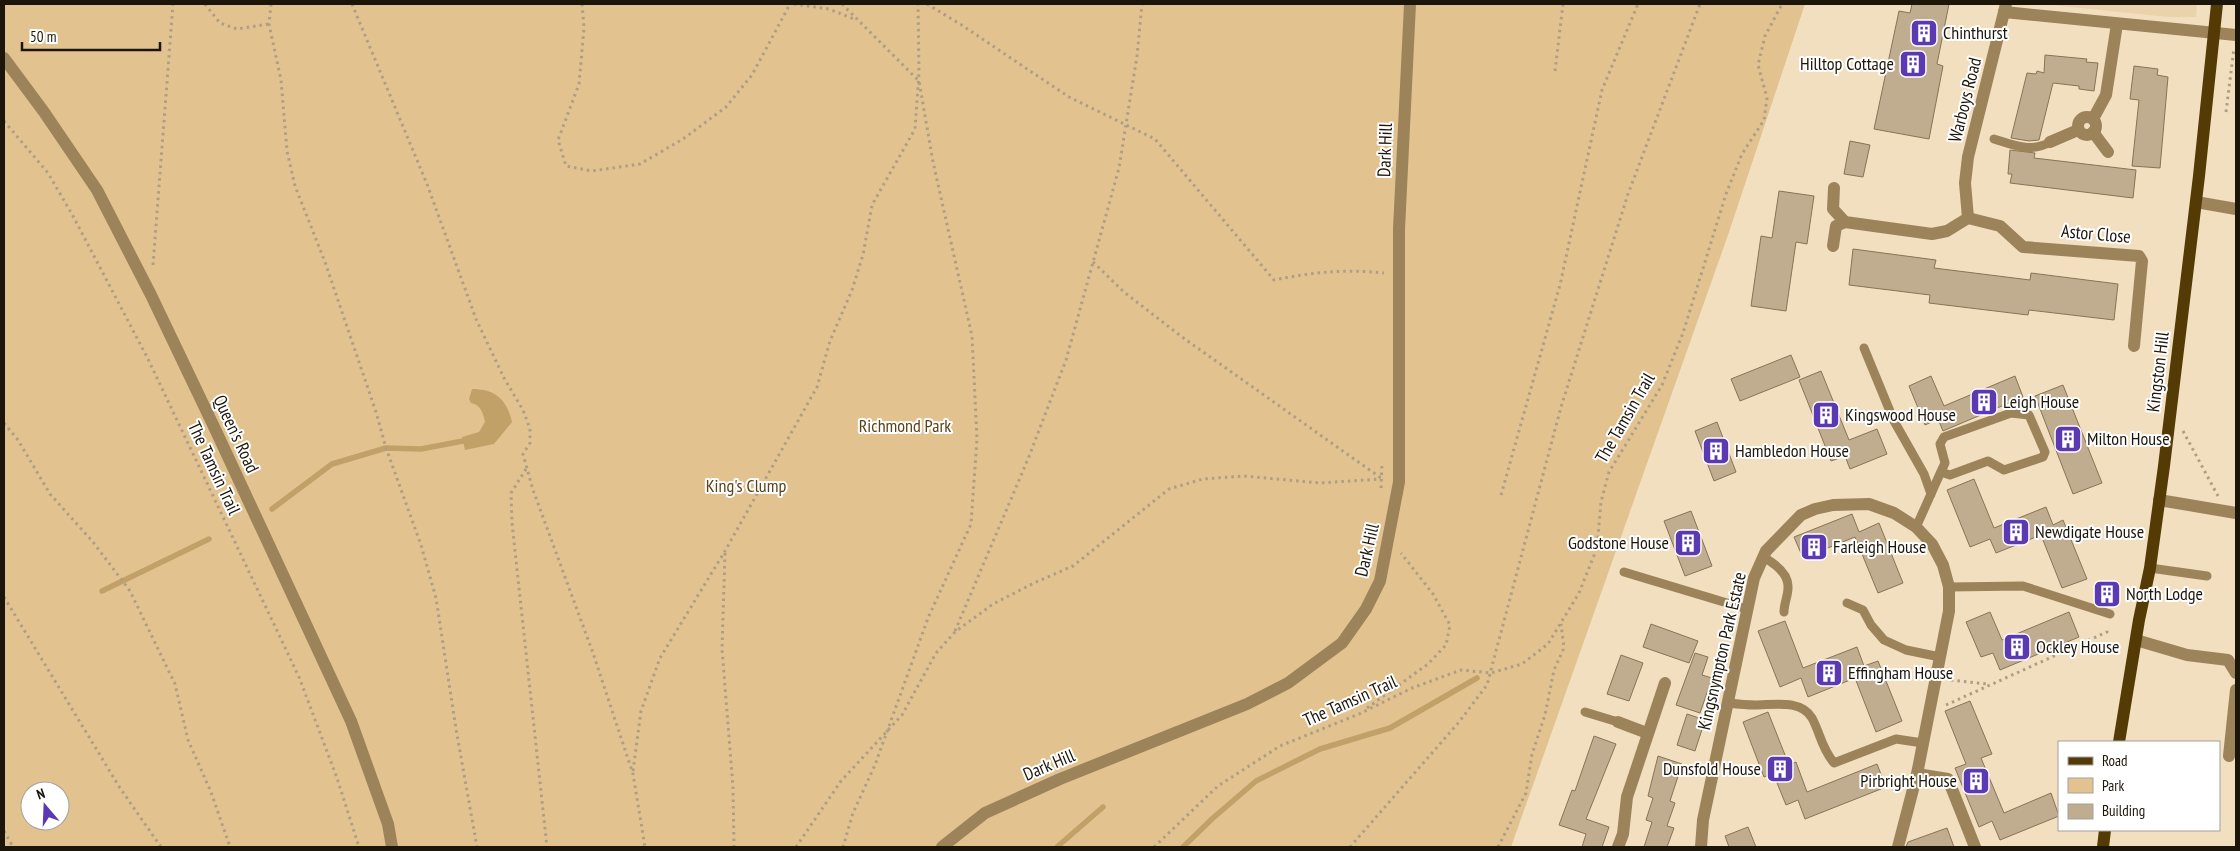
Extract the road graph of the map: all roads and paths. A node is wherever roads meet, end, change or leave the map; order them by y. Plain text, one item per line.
1 (173, 4) edge
2 (204, 4) edge
3 (271, 4) edge
4 (352, 4) edge
5 (582, 4) edge
6 (790, 4) edge
7 (794, 4) edge
8 (842, 4) edge
9 (918, 4) edge
10 (926, 4) edge
11 (1142, 4) edge
12 (1410, 4) edge
13 (1563, 4) edge
14 (1638, 4) edge
15 (1700, 4) edge
16 (1782, 4) edge
17 (2217, 4) edge
18 (2005, 8) edge
19 (857, 20) junction
20 (270, 24) junction
21 (2116, 24) junction
22 (2214, 32) junction
23 (2236, 35) edge
24 (4, 58) edge
25 (1555, 71) dead end
26 (918, 82) junction
27 (2226, 112) dead end
28 (2093, 119) junction
29 (4, 121) edge
30 (1126, 125) junction
31 (2078, 130) junction
32 (2093, 132) junction
33 (1994, 139) dead end
34 (2050, 142) joint
35 (2108, 152) dead end
36 (1834, 188) dead end
37 (2196, 202) junction
38 (2236, 209) edge
39 (1968, 212) junction
40 (1845, 222) junction
41 (1833, 246) dead end
42 (1093, 262) junction
43 (153, 266) dead end
44 (1389, 274) dead end
45 (2134, 346) dead end
46 (1864, 348) dead end
47 (4, 423) edge
48 (2169, 424) junction
49 (527, 469) junction
50 (1941, 472) junction
51 (1931, 494) junction
52 (1501, 495) dead end
53 (2159, 500) junction
54 (2232, 512) edge
55 (1916, 527) junction
56 (725, 551) junction
57 (1763, 557) junction
58 (2150, 568) junction
59 (1624, 572) dead end
60 (2207, 576) dead end
61 (1949, 587) junction
62 (4, 597) edge
63 (1847, 603) dead end
64 (1748, 609) junction
65 (1784, 612) dead end
66 (2109, 619) joint
67 (1561, 624) junction
68 (955, 632) junction
69 (2136, 640) junction
70 (1940, 657) junction
71 (2236, 670) edge
72 (1491, 673) junction
73 (1936, 678) junction
74 (1665, 683) dead end
75 (1989, 684) junction
76 (2236, 690) edge
77 (1728, 703) junction
78 (1585, 712) dead end
79 (1928, 715) junction
80 (1618, 722) joint
81 (886, 731) junction
82 (1647, 733) junction
83 (2119, 741) edge
84 (1922, 743) junction
85 (2229, 756) dead end
86 (633, 774) junction
87 (1917, 774) junction
88 (4, 831) edge
89 (2105, 831) edge
90 (13, 847) edge
91 (161, 847) edge
92 (230, 847) edge
93 (359, 847) edge
94 (392, 847) edge
95 (477, 847) edge
96 (547, 847) edge
97 (645, 847) edge
98 (734, 847) edge
99 (796, 847) edge
100 (844, 847) edge
101 (942, 847) edge
102 (1154, 847) edge
103 (1350, 847) edge
104 (1498, 847) edge
105 (1618, 847) edge
106 (1701, 847) edge
107 (1898, 847) edge
108 (1975, 847) edge
109 (2102, 847) edge

1 - 43 path
2 - 20 path
3 - 20 path
4 - 49 path
5 - 6 path
7 - 19 path
8 - 19 path
9 - 26 path
10 - 30 path
11 - 30 path
12 - 101 street, Dark Hill
13 - 25 path
14 - 52 path
15 - 72 path
16 - 67 path, The Tamsin Trail
17 - 22 main road, Kingston Hill
18 - 21 street
18 - 39 street, Warboys Road
19 - 26 path
20 - 95 path
21 - 22 street
21 - 28 street
22 - 23 street
22 - 37 main road, Kingston Hill
23 - 27 path
24 - 94 street, Queen's Road
26 - 56 path
26 - 81 path
28 - 31 street
28 - 32 street
29 - 93 path, The Tamsin Trail
30 - 42 path
30 - 44 path
31 - 32 street
31 - 34 street
32 - 35 street
33 - 34 lane
36 - 40 street
37 - 38 street
37 - 48 main road, Kingston Hill
39 - 40 street
39 - 45 street, Astor Close
40 - 41 street
42 - 68 path
42 - 68 path
46 - 51 lane
47 - 92 path
48 - 53 main road, Kingston Hill
48 - 54 path
49 - 86 path
49 - 96 path
50 - 50 lane
50 - 51 lane
51 - 55 lane
53 - 54 street
53 - 58 main road, Kingston Hill
55 - 57 street, Kingsnympton Park Estate
55 - 61 street, Kingsnympton Park Estate
56 - 86 path
56 - 98 path
57 - 64 street, Kingsnympton Park Estate
57 - 65 lane
58 - 60 lane
58 - 69 main road, Kingston Hill
59 - 64 lane
61 - 66 lane
61 - 70 street, Kingsnympton Park Estate
62 - 91 path
63 - 70 lane
64 - 77 street, Kingsnympton Park Estate
66 - 75 path
67 - 72 path, The Tamsin Trail
67 - 104 path
68 - 81 path
69 - 71 street
69 - 83 main road, Kingston Hill
70 - 73 street, Kingsnympton Park Estate
72 - 102 path, The Tamsin Trail
72 - 103 path
73 - 75 path
73 - 79 street, Kingsnympton Park Estate
74 - 82 street
75 - 79 path
76 - 85 street
77 - 84 lane
77 - 106 street, Kingsnympton Park Estate
78 - 80 lane
79 - 84 street, Kingsnympton Park Estate
80 - 82 street
81 - 99 path
81 - 100 path
82 - 105 street
84 - 87 street, Kingsnympton Park Estate
86 - 97 path
87 - 107 street, Kingsnympton Park Estate
87 - 108 street
88 - 90 path
89 - 109 main road

